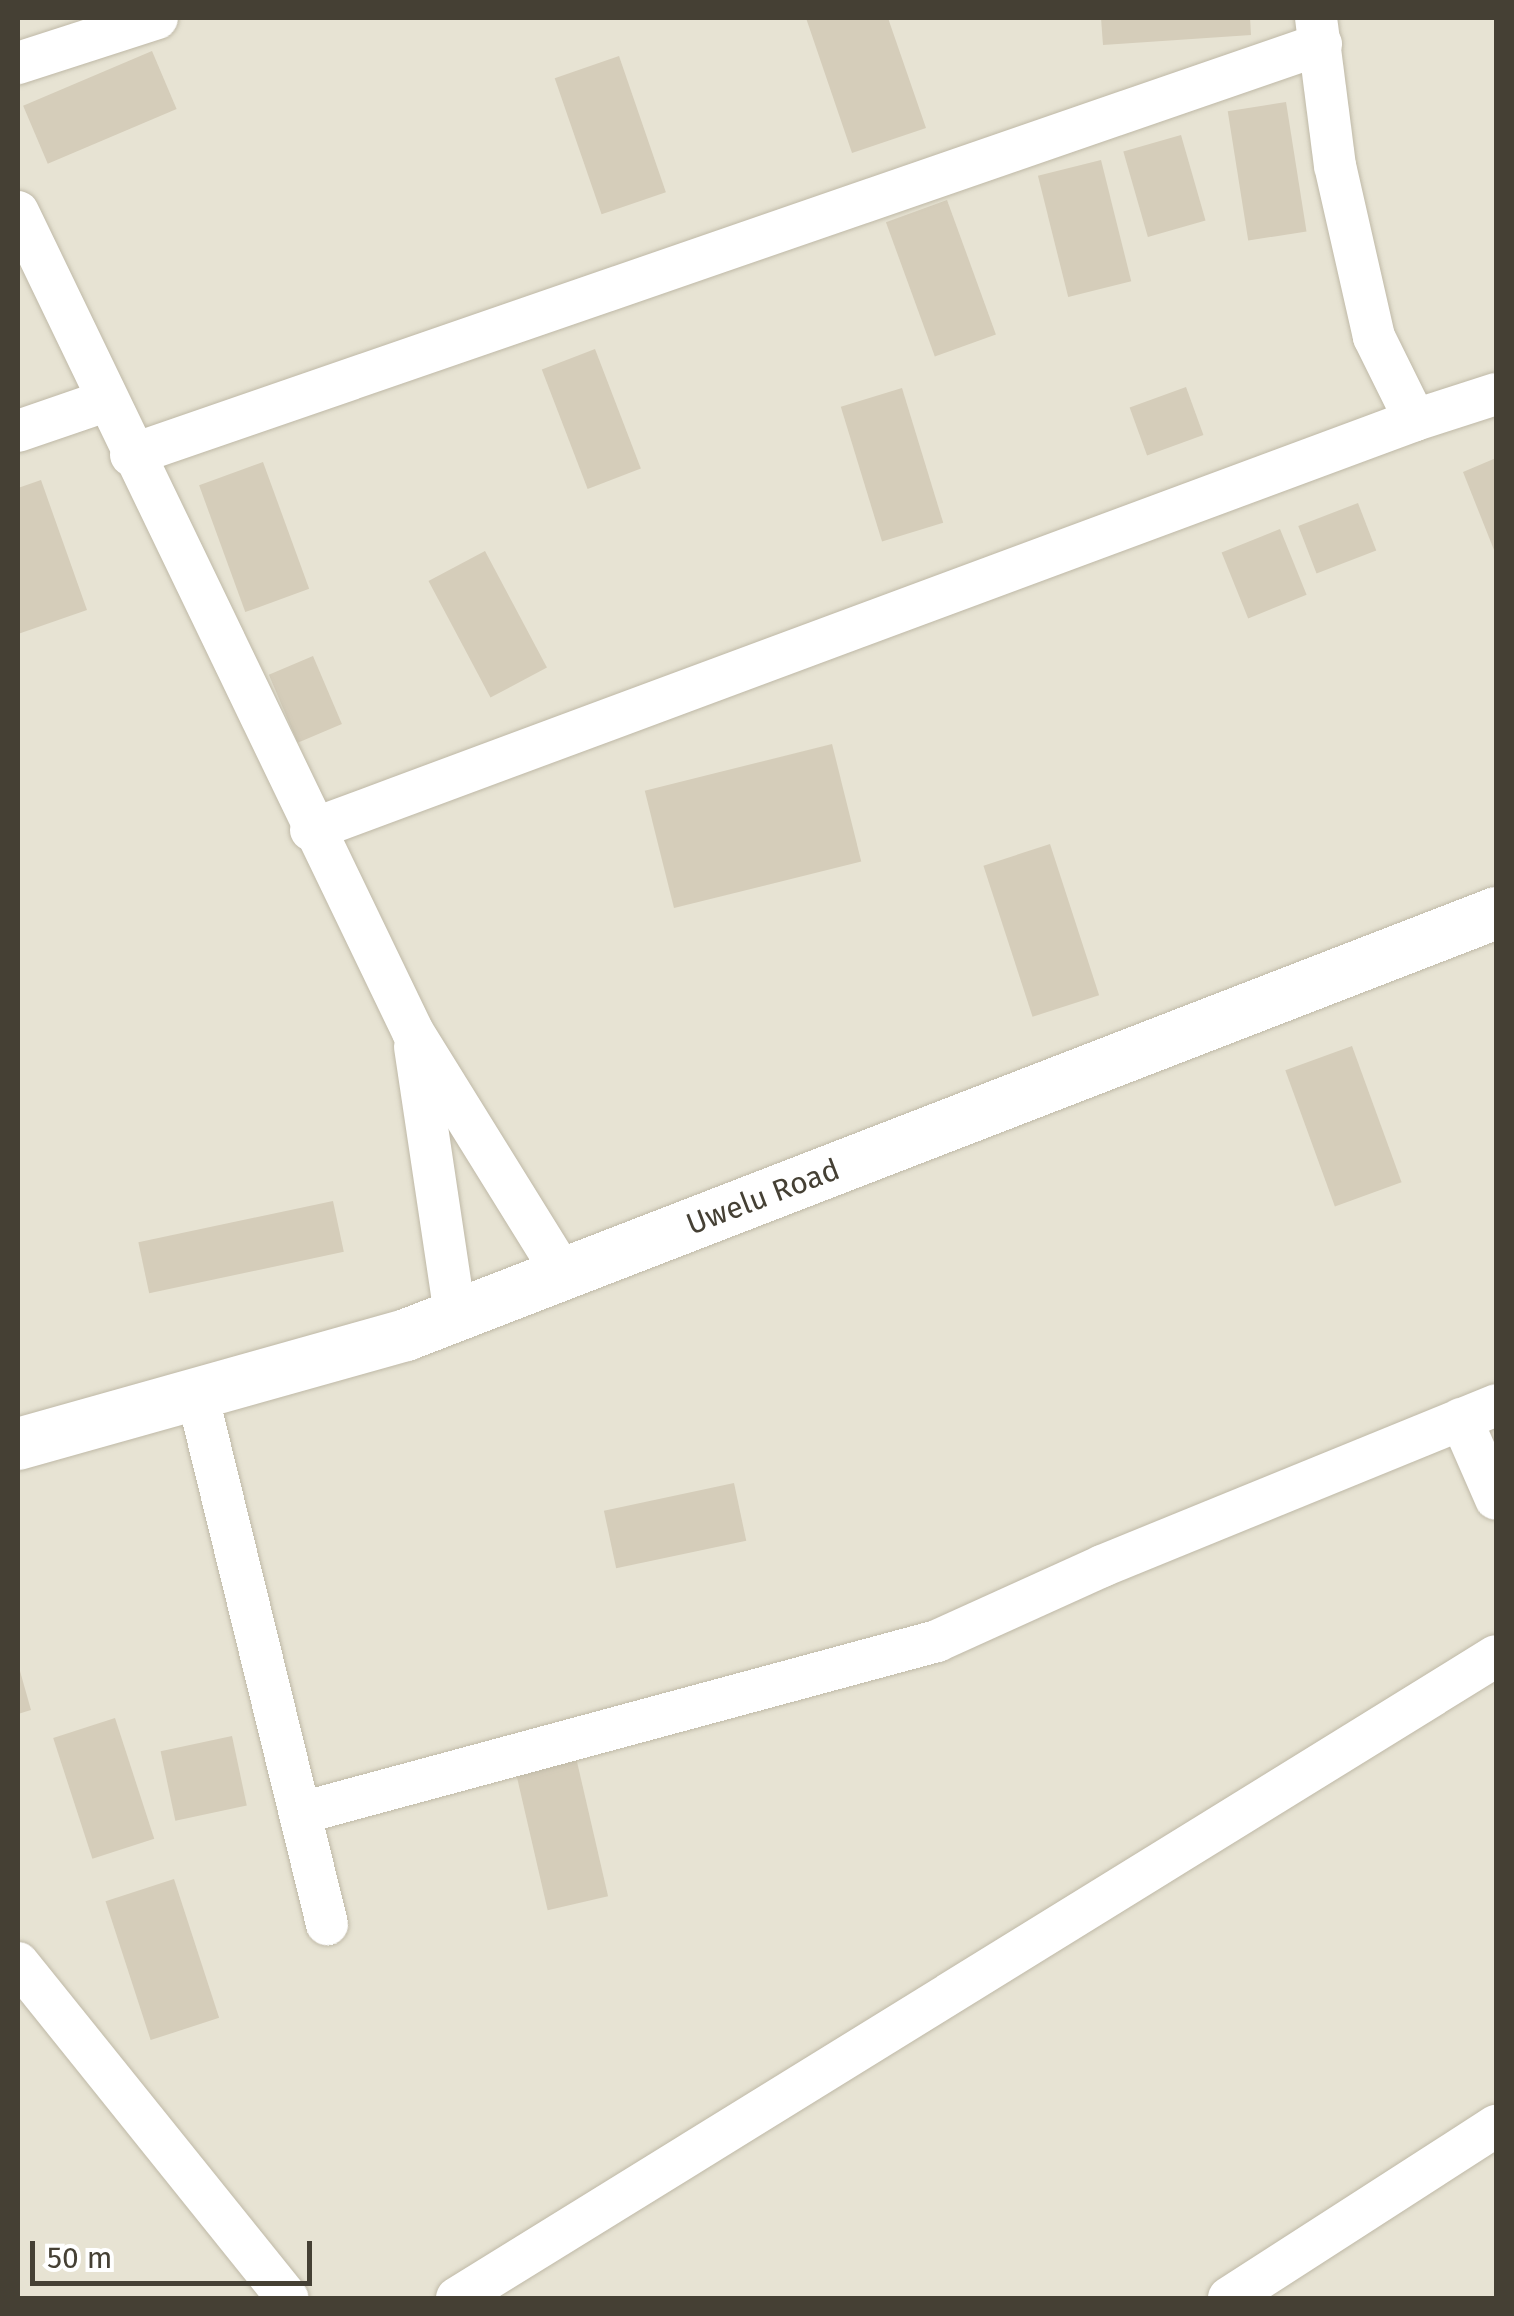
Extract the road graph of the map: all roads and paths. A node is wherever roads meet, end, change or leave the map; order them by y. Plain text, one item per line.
1 (156, 18) edge
2 (1319, 31) edge
3 (18, 63) edge
4 (18, 212) edge
5 (1496, 394) edge
6 (105, 401) junction
7 (1415, 420) junction
8 (18, 431) edge
9 (131, 455) junction
10 (311, 830) junction
11 (1496, 913) edge
12 (413, 1032) junction
13 (563, 1274) junction
14 (454, 1316) junction
15 (197, 1394) junction
16 (1479, 1412) edge
17 (18, 1444) edge
18 (1496, 1499) edge
19 (1496, 1656) edge
20 (301, 1813) junction
21 (327, 1924) dead end
22 (18, 1963) edge
23 (1496, 2126) edge
24 (287, 2298) edge
25 (457, 2298) edge
26 (1229, 2298) edge

1 - 3 street
2 - 7 street
2 - 9 street
4 - 6 street
5 - 7 street
6 - 8 street
6 - 9 street
7 - 10 street
9 - 10 street
10 - 12 street
11 - 13 street, Uwelu Road
12 - 13 street
12 - 14 street
13 - 14 street, Uwelu Road
14 - 15 street, Uwelu Road
15 - 17 street, Uwelu Road
15 - 20 street
16 - 18 street
16 - 20 street
19 - 25 street
20 - 21 street
22 - 24 street
23 - 26 street

